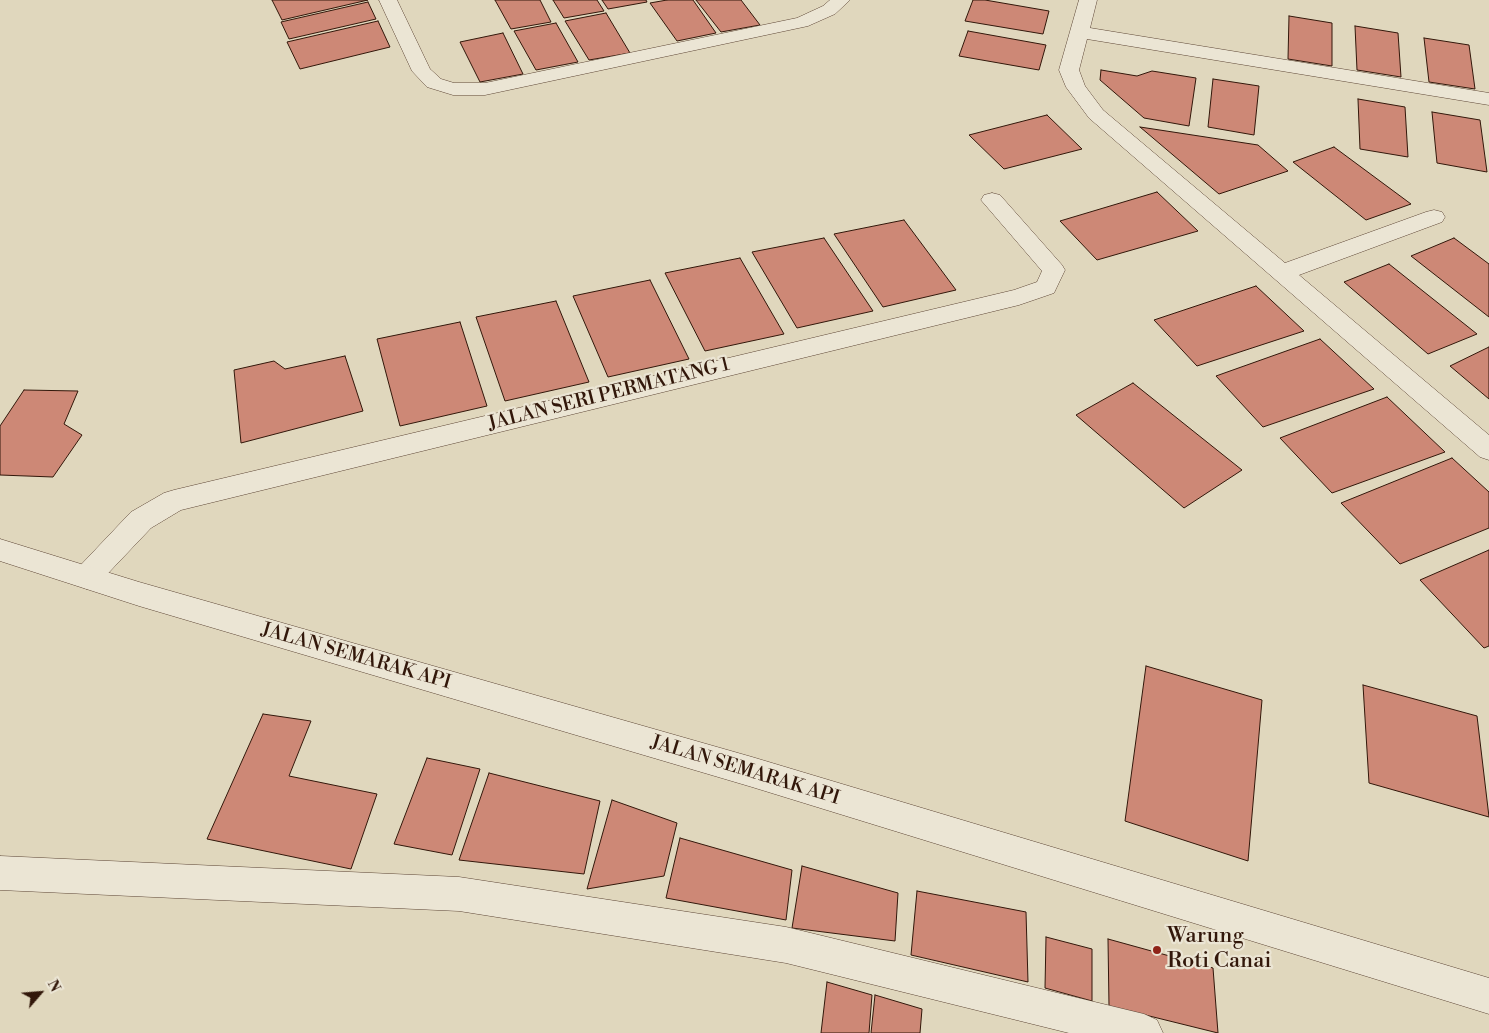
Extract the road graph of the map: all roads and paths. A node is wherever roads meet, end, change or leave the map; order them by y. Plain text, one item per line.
1 (841, 0) edge
2 (1088, 0) edge
3 (394, 1) edge
4 (1080, 32) junction
5 (1489, 99) edge
6 (992, 200) dead end
7 (1434, 217) dead end
8 (1282, 273) junction
9 (1489, 450) edge
10 (0, 550) edge
11 (87, 577) junction
12 (0, 873) edge
13 (1489, 996) edge
14 (1144, 1033) edge

1 - 3 street
2 - 4 street
4 - 5 street
4 - 8 street
6 - 11 street, JALAN SERI PERMATANG 1
7 - 8 street
8 - 9 street
10 - 11 street, JALAN SEMARAK API
11 - 13 street, JALAN SEMARAK API
12 - 14 street

